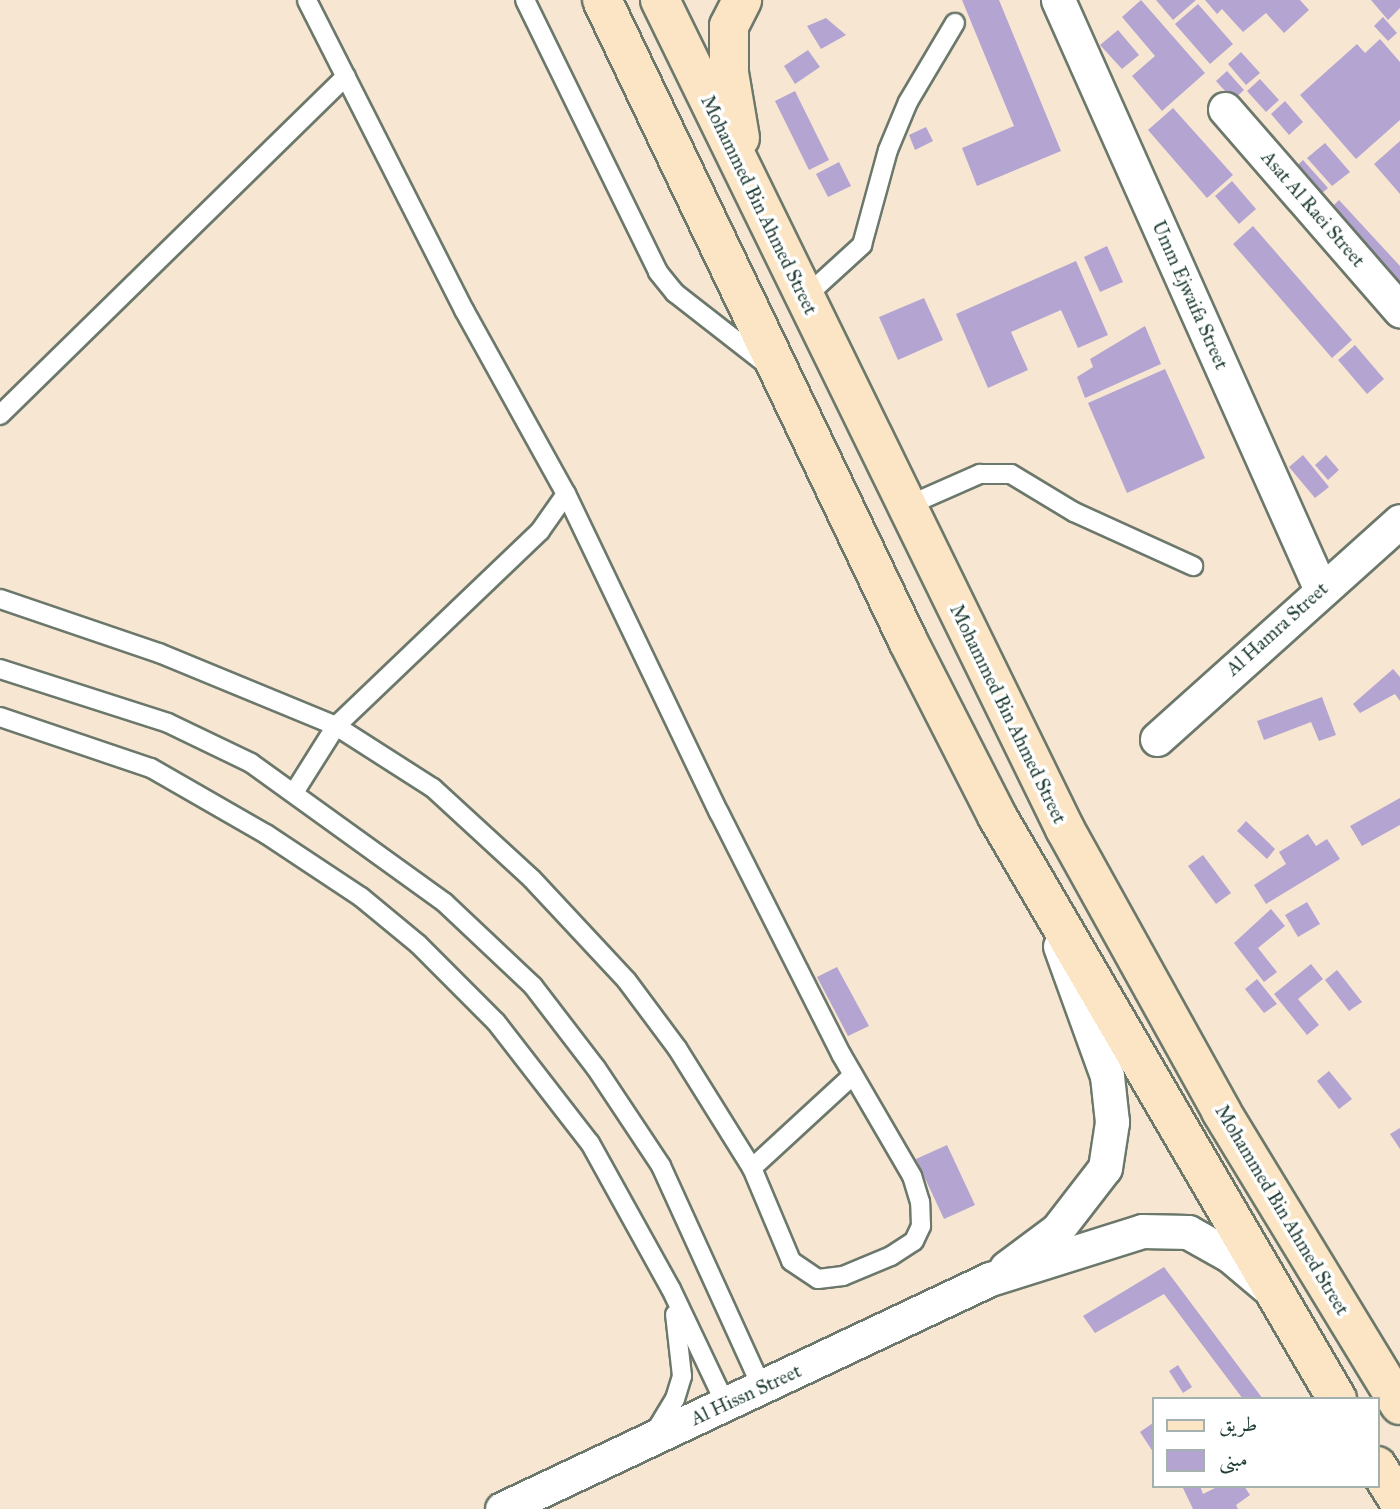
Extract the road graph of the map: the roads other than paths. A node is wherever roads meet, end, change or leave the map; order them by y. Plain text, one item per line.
1 (307, 0) edge
2 (525, 0) edge
3 (602, 0) edge
4 (660, 0) edge
5 (742, 0) edge
6 (1066, 4) edge
7 (956, 23) dead end
8 (346, 76) junction
9 (1225, 109) dead end
10 (747, 181) junction
11 (804, 298) junction
12 (1400, 310) edge
13 (780, 375) junction
14 (0, 415) edge
15 (566, 494) junction
16 (907, 506) junction
17 (1400, 522) edge
18 (1193, 566) dead end
19 (1321, 590) junction
20 (0, 599) edge
21 (0, 669) edge
22 (0, 717) edge
23 (335, 726) junction
24 (1157, 739) dead end
25 (295, 791) junction
26 (1045, 904) junction
27 (853, 1074) junction
28 (752, 1168) junction
29 (990, 1279) junction
30 (671, 1289) junction
31 (1271, 1291) junction
32 (762, 1388) junction
33 (1336, 1397) edge
34 (726, 1405) junction
35 (1400, 1405) edge
36 (638, 1446) junction
37 (1379, 1468) edge
38 (1400, 1503) edge
39 (502, 1509) edge

1 - 8 lane
2 - 13 lane
3 - 13 street
4 - 10 street, Mohammed Bin Ahmed Street
5 - 10 street
6 - 19 street, Umm Ejwaifa Street
7 - 11 lane
8 - 14 lane
8 - 15 lane
9 - 12 street, Asat Al Raei Street
10 - 11 street, Mohammed Bin Ahmed Street
11 - 16 street, Mohammed Bin Ahmed Street
13 - 26 street
15 - 23 lane
15 - 27 lane
16 - 18 lane
16 - 35 street, Mohammed Bin Ahmed Street
17 - 19 street, Al Hamra Street
19 - 24 street, Al Hamra Street
20 - 23 lane
21 - 25 lane
22 - 30 lane
23 - 25 lane
23 - 28 lane
25 - 32 lane
26 - 29 street, Al Hissn Street
26 - 31 street
27 - 28 lane
27 - 28 lane
29 - 31 street, Al Hissn Street
29 - 32 street, Al Hissn Street
30 - 34 lane
30 - 36 lane
31 - 33 street
32 - 34 street, Al Hissn Street
34 - 36 street, Al Hissn Street
36 - 39 street, Al Hissn Street
37 - 38 street

